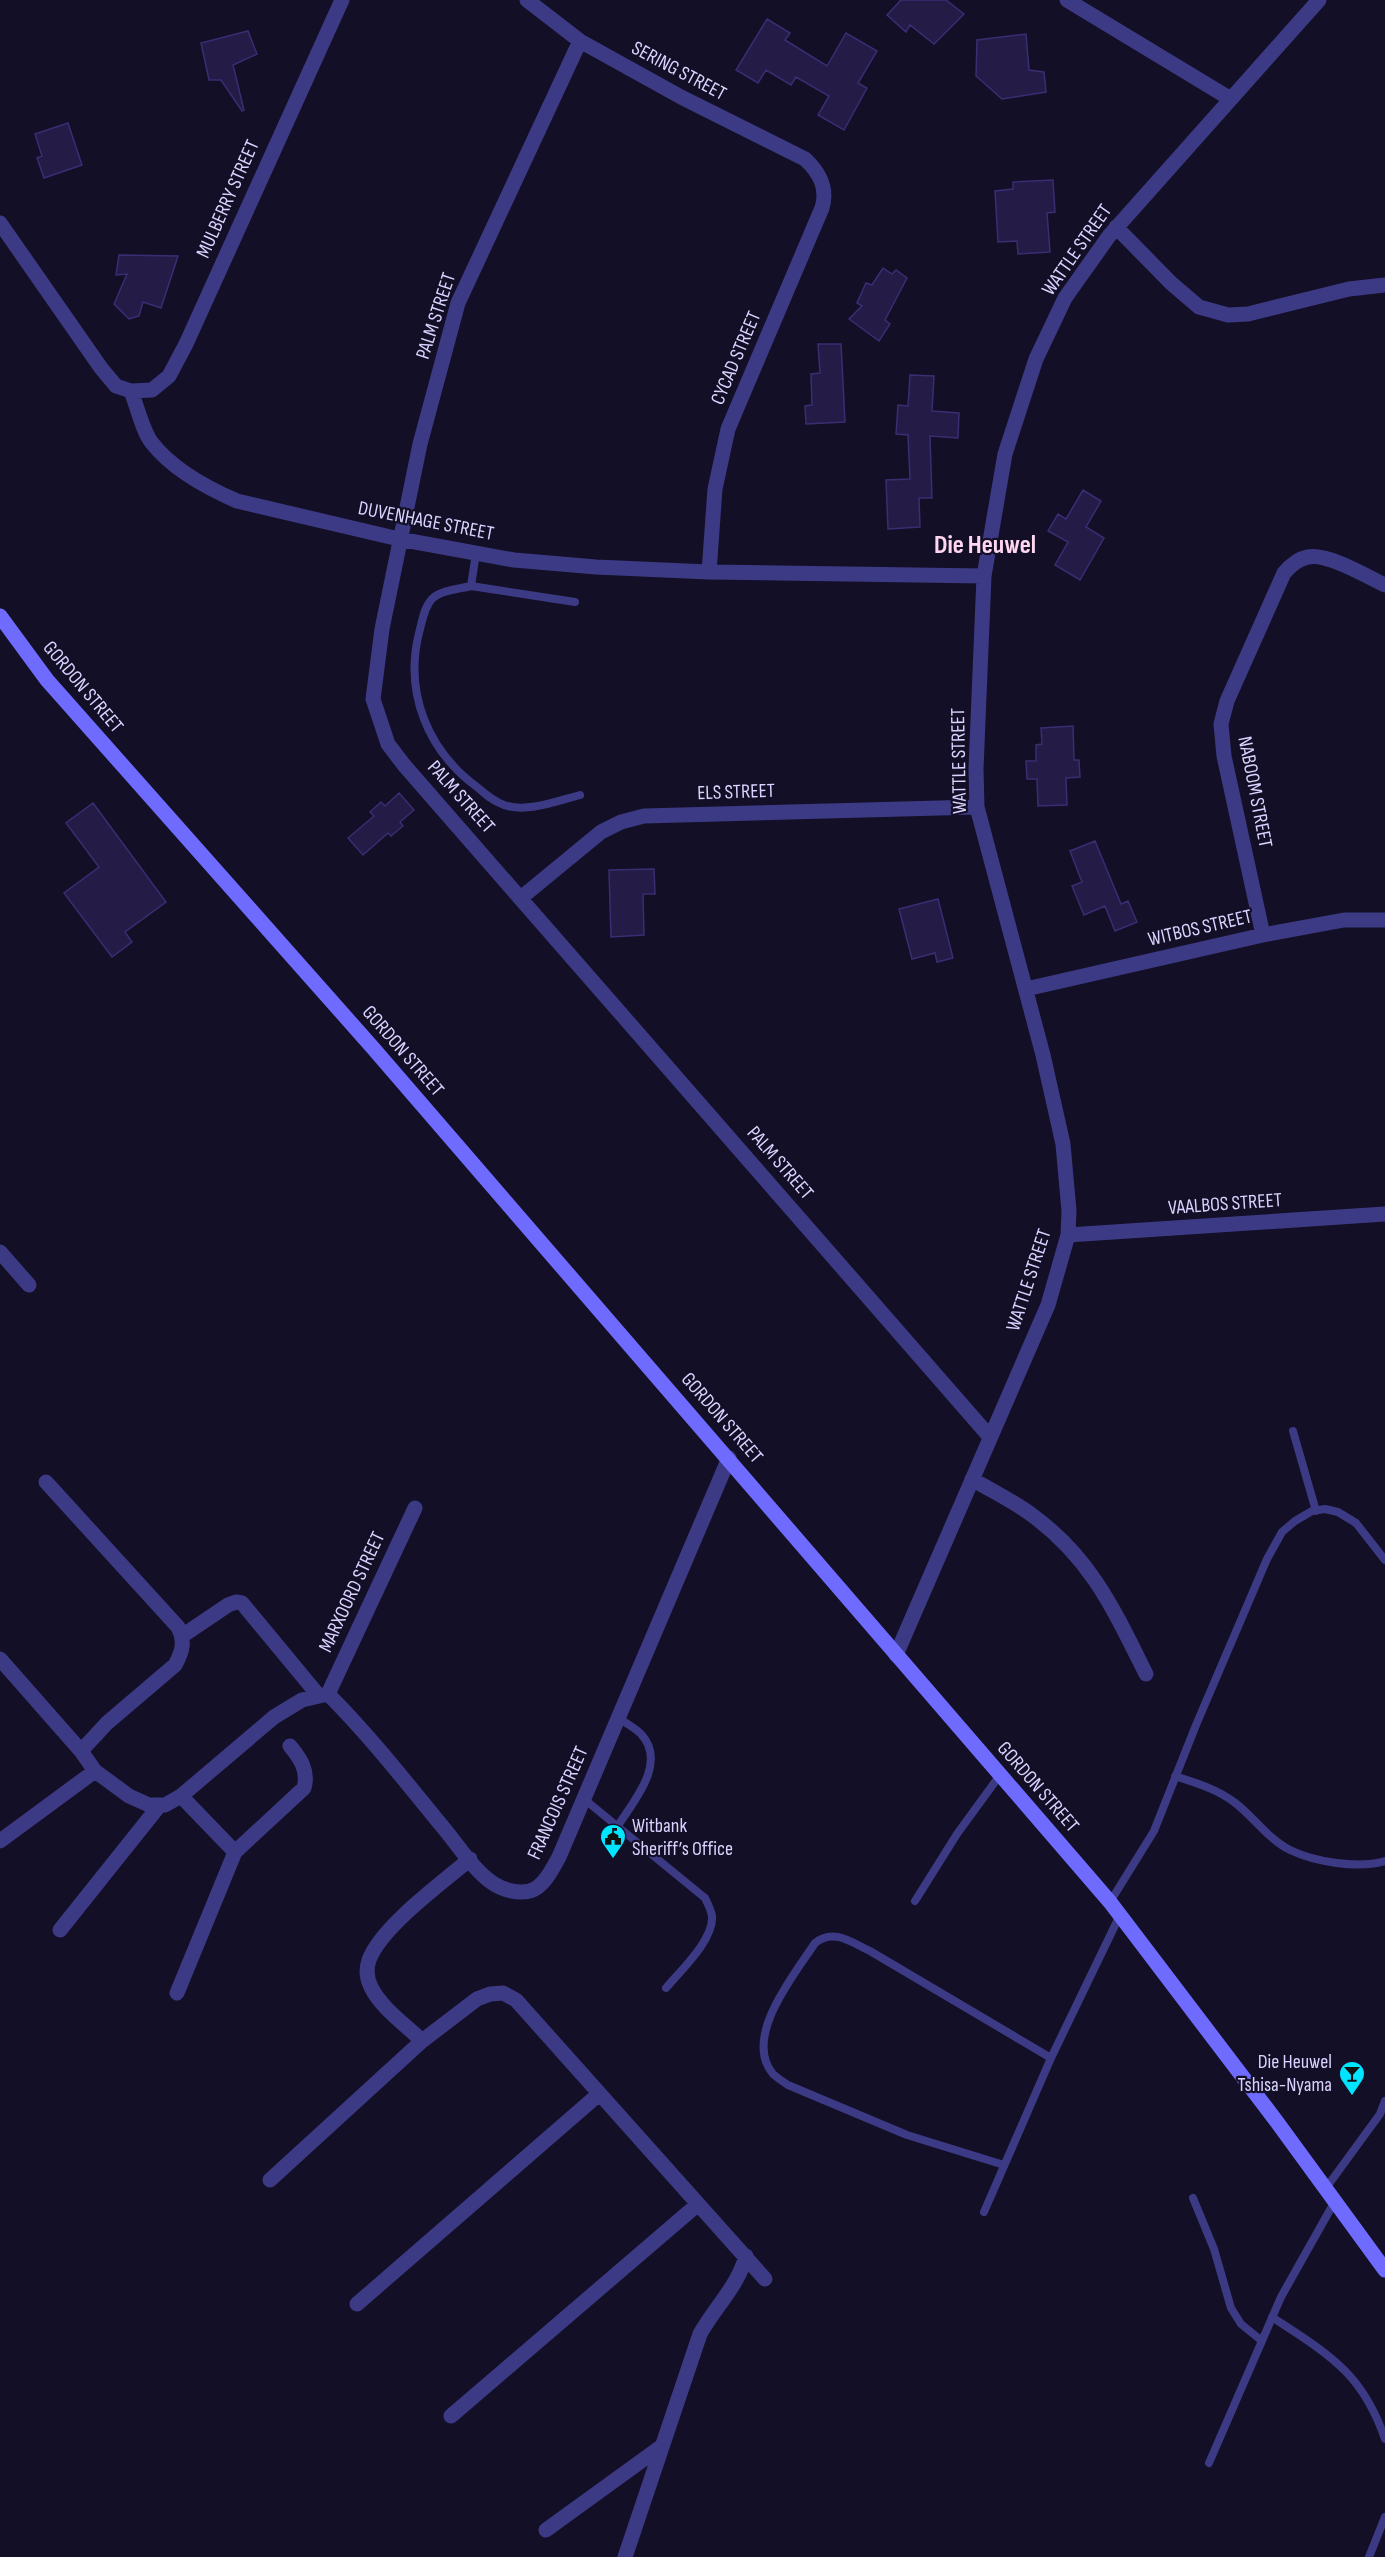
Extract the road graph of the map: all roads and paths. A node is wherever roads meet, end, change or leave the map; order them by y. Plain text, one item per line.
1 (342, 0) edge
2 (527, 0) edge
3 (1067, 0) edge
4 (1319, 0) edge
5 (580, 41) junction
6 (1229, 98) junction
7 (816, 171) joint
8 (0, 223) edge
9 (1116, 227) junction
10 (1385, 285) edge
11 (131, 391) junction
12 (399, 539) junction
13 (476, 553) junction
14 (709, 572) junction
15 (984, 576) junction
16 (1385, 585) edge
17 (471, 586) junction
18 (574, 602) dead end
19 (0, 616) edge
20 (580, 795) dead end
21 (977, 807) junction
22 (522, 897) junction
23 (1385, 920) edge
24 (1263, 934) junction
25 (1026, 989) junction
26 (1385, 1214) edge
27 (1068, 1235) junction
28 (0, 1252) edge
29 (29, 1285) dead end
30 (1293, 1431) dead end
31 (990, 1437) junction
32 (729, 1458) junction
33 (972, 1479) junction
34 (46, 1482) dead end
35 (414, 1508) dead end
36 (1316, 1511) junction
37 (1385, 1560) edge
38 (182, 1636) junction
39 (896, 1655) junction
40 (0, 1659) edge
41 (1146, 1674) dead end
42 (324, 1695) junction
43 (618, 1718) junction
44 (290, 1746) dead end
45 (81, 1750) junction
46 (95, 1771) junction
47 (1000, 1775) junction
48 (1176, 1776) junction
49 (181, 1796) junction
50 (584, 1799) junction
51 (159, 1806) junction
52 (617, 1827) junction
53 (0, 1841) edge
54 (235, 1852) junction
55 (470, 1859) junction
56 (1385, 1861) edge
57 (915, 1901) dead end
58 (1115, 1908) junction
59 (60, 1930) dead end
60 (666, 1988) dead end
61 (177, 1993) dead end
62 (422, 2041) junction
63 (1051, 2058) junction
64 (599, 2094) junction
65 (1385, 2101) edge
66 (1382, 2113) edge
67 (1004, 2165) junction
68 (270, 2180) dead end
69 (1330, 2194) junction
70 (1193, 2198) dead end
71 (697, 2205) junction
72 (984, 2212) dead end
73 (746, 2256) junction
74 (1385, 2270) edge
75 (765, 2279) dead end
76 (357, 2304) dead end
77 (1272, 2317) junction
78 (1262, 2341) junction
79 (451, 2416) dead end
80 (1385, 2439) edge
81 (662, 2446) junction
82 (1209, 2463) dead end
83 (1385, 2517) edge
84 (546, 2530) dead end
85 (626, 2557) edge
86 (1369, 2557) edge

1 - 11 street, MULBERRY STREET
2 - 5 street, SERING STREET
3 - 6 street
4 - 6 street, WATTLE STREET
5 - 7 street, SERING STREET
5 - 12 street, PALM STREET
6 - 9 street, WATTLE STREET
7 - 14 street, CYCAD STREET
8 - 11 street
9 - 10 street
9 - 15 street, WATTLE STREET
11 - 12 street, DUVENHAGE STREET
12 - 13 street, DUVENHAGE STREET
12 - 22 street, PALM STREET
13 - 14 street, DUVENHAGE STREET
13 - 17 lane
14 - 15 street, DUVENHAGE STREET
15 - 21 street, WATTLE STREET
16 - 24 street, NABOOM STREET
17 - 18 lane
17 - 20 lane
19 - 32 street, GORDON STREET
21 - 22 street, ELS STREET
21 - 25 street, WATTLE STREET
22 - 31 street, PALM STREET
23 - 24 street, WITBOS STREET
24 - 25 street, WITBOS STREET
25 - 27 street, WATTLE STREET
26 - 27 street, VAALBOS STREET
27 - 31 street, WATTLE STREET
28 - 29 street
30 - 36 lane
31 - 33 street, WATTLE STREET
32 - 39 street, GORDON STREET
32 - 43 street, FRANCOIS STREET
33 - 39 street, WATTLE STREET
33 - 41 street
34 - 38 street
35 - 42 street, MARXOORD STREET
36 - 37 lane
36 - 48 lane
38 - 42 street, FRANCOIS STREET
38 - 45 street
39 - 47 street, GORDON STREET
40 - 45 street
42 - 49 street
42 - 55 street, FRANCOIS STREET
43 - 50 street, FRANCOIS STREET
43 - 52 lane
44 - 54 street
45 - 46 street
46 - 51 street
46 - 53 street
47 - 57 lane
47 - 58 street, GORDON STREET
48 - 56 lane
48 - 58 lane
49 - 51 street
49 - 54 street
50 - 52 lane
50 - 55 street, FRANCOIS STREET
51 - 59 street
52 - 60 lane
54 - 61 street
55 - 62 street
58 - 63 lane
58 - 69 street, GORDON STREET
62 - 64 street
62 - 68 street
63 - 67 lane
63 - 67 lane
64 - 71 street
64 - 76 street
65 - 66 lane
66 - 69 lane
67 - 72 lane
69 - 74 street, GORDON STREET
69 - 77 lane
70 - 78 lane
71 - 73 street
71 - 79 street
73 - 75 street
73 - 81 street
77 - 78 lane
77 - 80 lane
78 - 82 lane
81 - 84 street
81 - 85 street
83 - 86 lane

